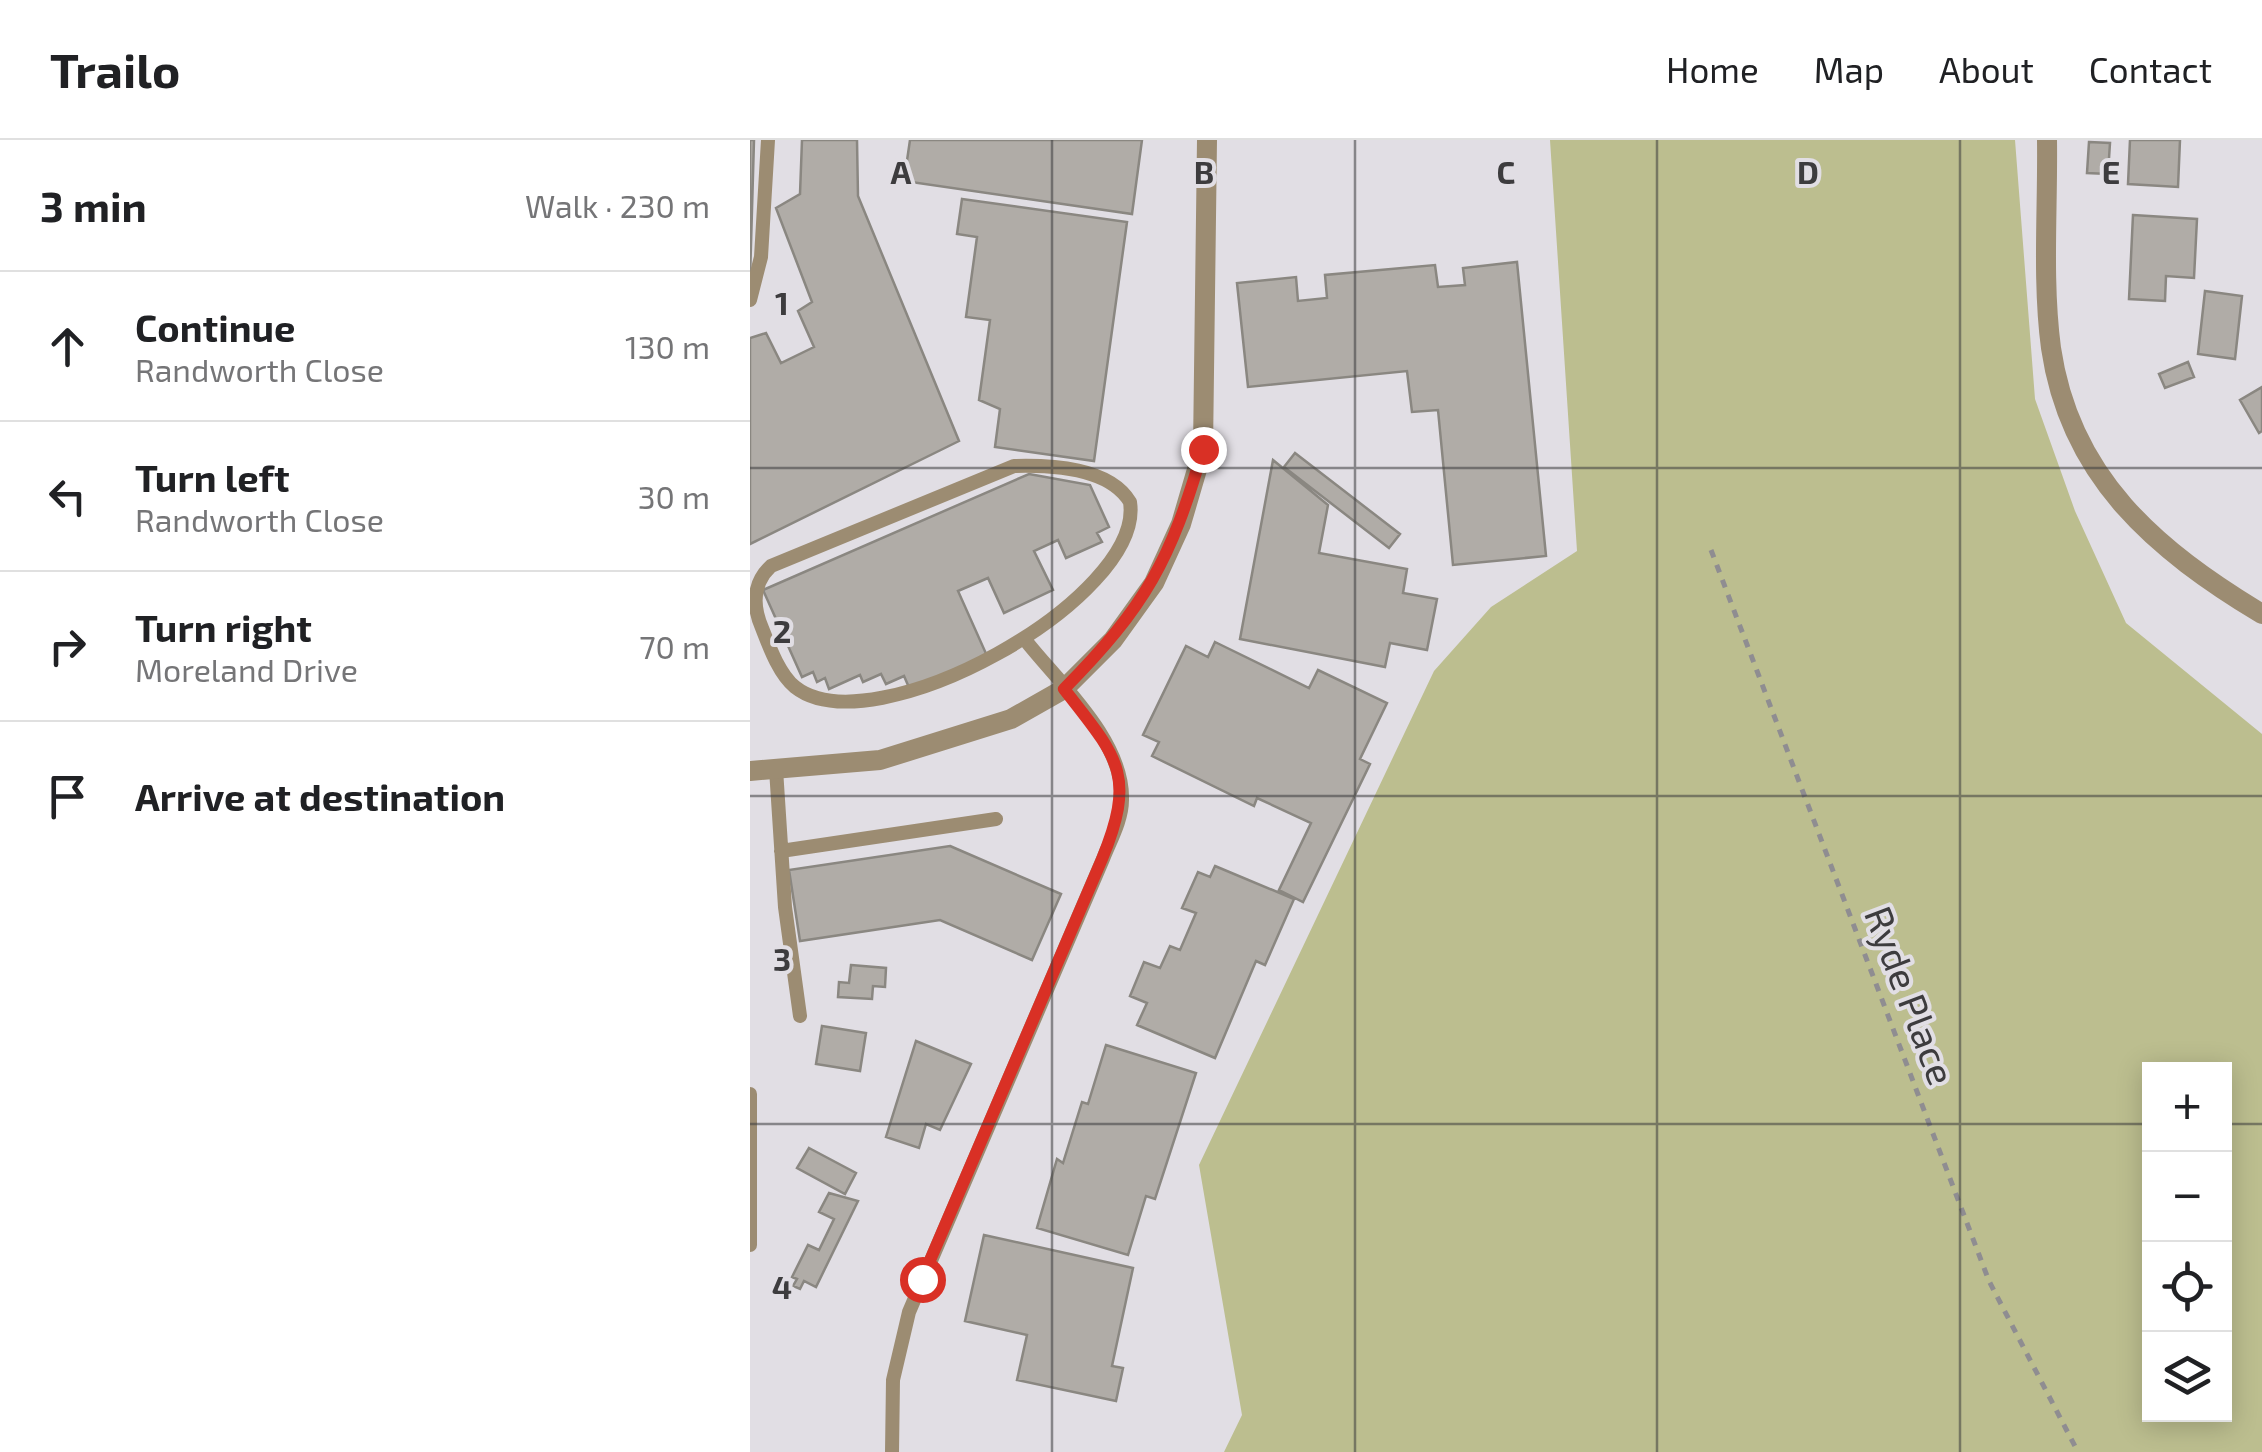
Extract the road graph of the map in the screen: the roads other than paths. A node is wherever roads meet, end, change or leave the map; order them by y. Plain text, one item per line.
1 (768, 140) edge
2 (1206, 140) edge
3 (2047, 140) edge
4 (750, 300) edge
5 (2262, 614) edge
6 (1026, 641) junction
7 (1064, 689) junction
8 (776, 769) junction
9 (750, 771) edge
10 (996, 819) dead end
11 (782, 851) junction
12 (800, 1016) dead end
13 (750, 1094) edge
14 (752, 1149) edge
15 (750, 1246) edge
16 (892, 1452) edge

1 - 4 lane
2 - 7 street
3 - 5 street
6 - 6 lane
6 - 7 lane
7 - 8 street
7 - 16 lane
8 - 9 street
8 - 11 lane
10 - 11 lane
11 - 12 lane
13 - 14 lane
14 - 15 lane

